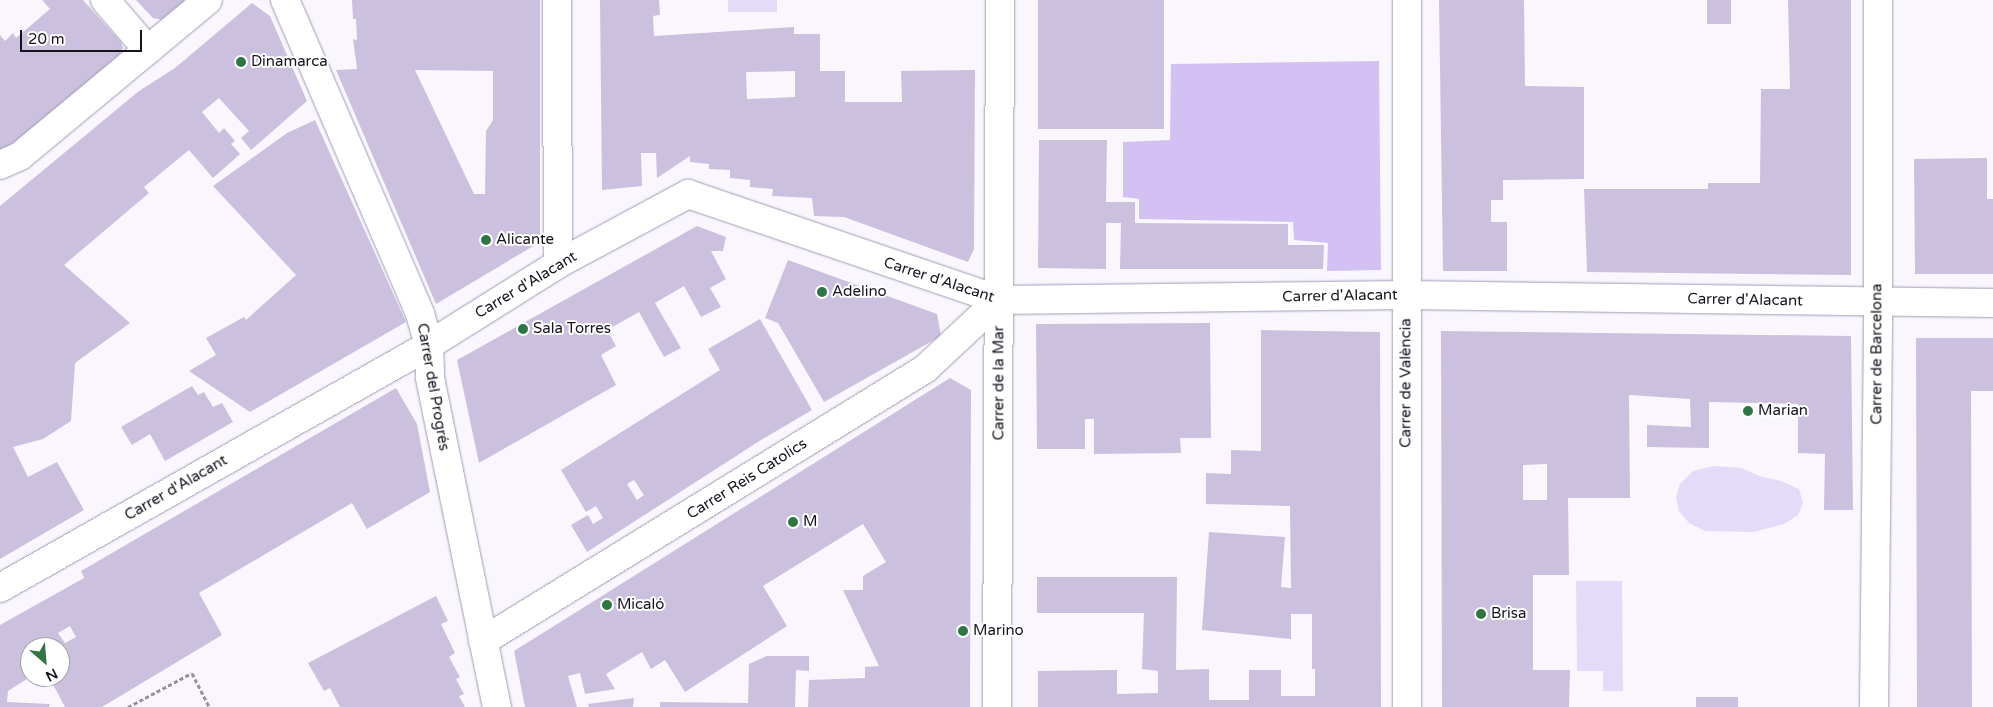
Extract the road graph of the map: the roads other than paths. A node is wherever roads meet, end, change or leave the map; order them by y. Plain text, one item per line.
1 (105, 0) edge
2 (208, 0) edge
3 (285, 0) edge
4 (557, 0) edge
5 (1000, 0) edge
6 (1407, 0) edge
7 (1878, 0) edge
8 (148, 50) junction
9 (0, 166) edge
10 (558, 264) junction
11 (1406, 295) junction
12 (999, 300) junction
13 (1878, 301) junction
14 (1993, 303) edge
15 (429, 345) junction
16 (0, 588) edge
17 (483, 641) junction
18 (497, 707) edge
19 (997, 707) edge
20 (1407, 707) edge
21 (1874, 707) edge

1 - 8 street
2 - 8 street
3 - 15 street, Carrer del Progrés
4 - 10 street
5 - 12 street, Carrer de la Mar
6 - 11 street, Carrer de València
7 - 13 street, Carrer de Barcelona
8 - 9 street
10 - 12 street, Carrer d'Alacant
10 - 15 street, Carrer d'Alacant
11 - 12 street, Carrer d'Alacant
11 - 13 street, Carrer d'Alacant
11 - 20 street, Carrer de València
12 - 17 street, Carrer Reis Catolics
12 - 19 street, Carrer de la Mar
13 - 14 street, Carrer d'Alacant
13 - 21 street, Carrer de Barcelona
15 - 16 street, Carrer d'Alacant
15 - 17 street, Carrer del Progrés
17 - 18 street, Carrer del Progrés

